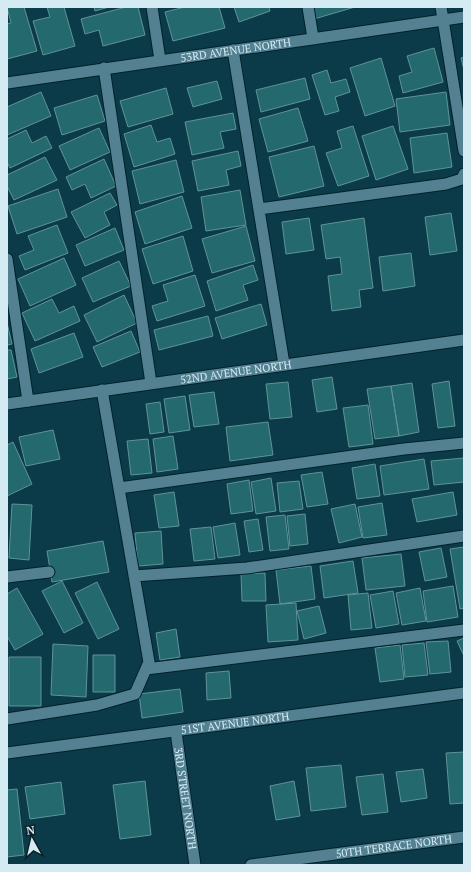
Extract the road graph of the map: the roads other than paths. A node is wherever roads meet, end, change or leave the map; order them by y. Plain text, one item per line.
1 (152, 7) edge
2 (308, 7) edge
3 (441, 7) edge
4 (464, 17) edge
5 (443, 20) junction
6 (313, 38) junction
7 (232, 50) junction
8 (160, 60) junction
9 (104, 68) junction
10 (7, 83) edge
11 (464, 151) edge
12 (464, 174) edge
13 (258, 209) junction
14 (7, 259) edge
15 (464, 340) edge
16 (284, 364) junction
17 (151, 383) junction
18 (102, 390) junction
19 (28, 401) junction
20 (7, 404) edge
21 (464, 443) edge
22 (119, 488) junction
23 (464, 536) edge
24 (49, 572) dead end
25 (134, 576) junction
26 (7, 577) edge
27 (464, 630) edge
28 (146, 669) junction
29 (464, 693) edge
30 (7, 719) edge
31 (176, 732) junction
32 (7, 754) edge
33 (464, 837) edge
34 (195, 865) edge
35 (252, 865) edge

1 - 8 street
2 - 6 street
3 - 5 street
4 - 5 street, 53RD AVENUE NORTH
5 - 6 street, 53RD AVENUE NORTH
5 - 11 street
6 - 7 street, 53RD AVENUE NORTH
7 - 8 street, 53RD AVENUE NORTH
7 - 13 street
8 - 9 street, 53RD AVENUE NORTH
9 - 10 street, 53RD AVENUE NORTH
9 - 17 street
12 - 13 street
13 - 16 street
14 - 19 street
15 - 16 street, 52ND AVENUE NORTH
16 - 17 street, 52ND AVENUE NORTH
17 - 18 street, 52ND AVENUE NORTH
18 - 19 street, 52ND AVENUE NORTH
18 - 22 street
19 - 20 street, 52ND AVENUE NORTH
21 - 22 street
22 - 25 street
23 - 25 street
24 - 26 street
25 - 28 street
27 - 28 street
28 - 30 street
29 - 31 street, 51ST AVENUE NORTH
31 - 32 street, 51ST AVENUE NORTH
31 - 34 street, 3RD STREET NORTH
33 - 35 street, 50TH TERRACE NORTH

